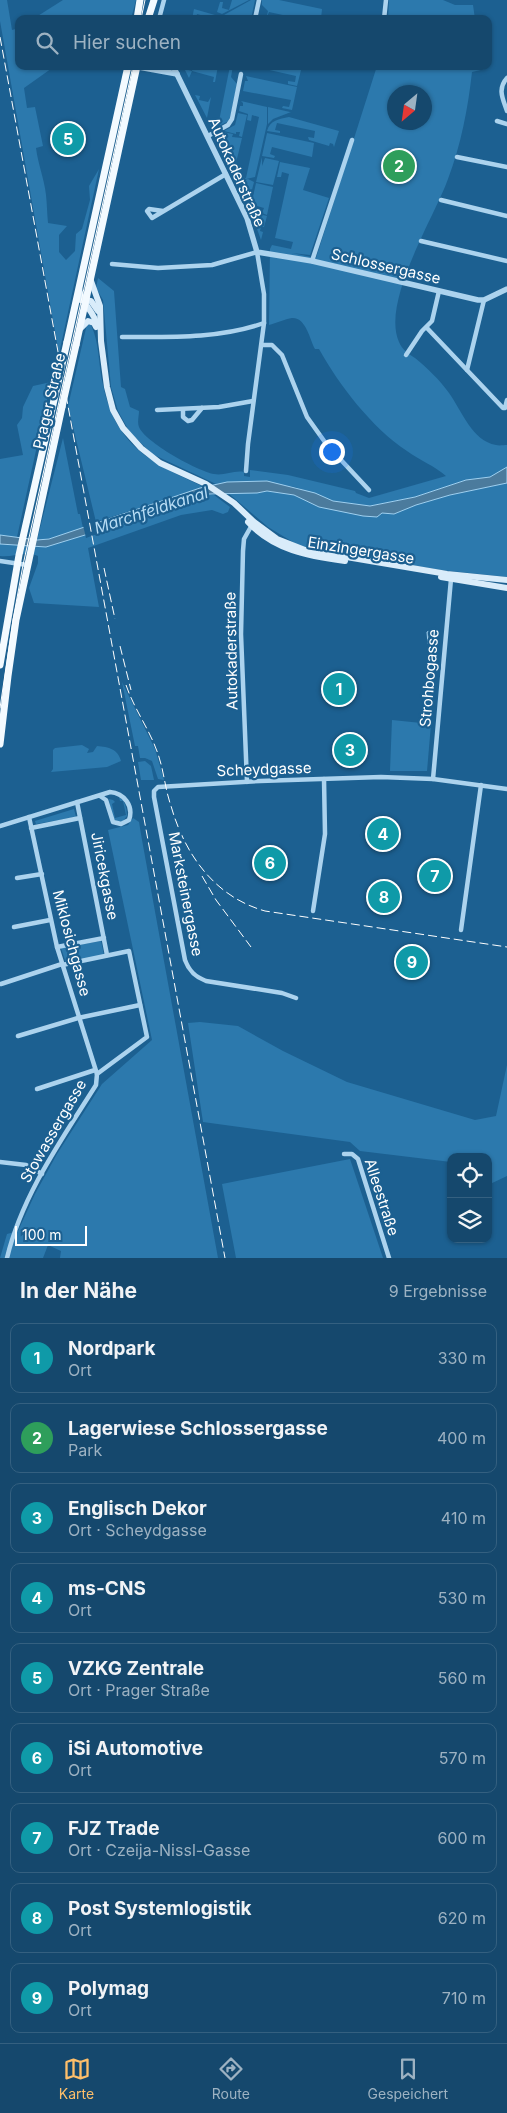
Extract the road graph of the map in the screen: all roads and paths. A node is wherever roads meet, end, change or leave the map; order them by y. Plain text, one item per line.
1 (140, 0) edge
2 (154, 0) edge
3 (164, 0) edge
4 (259, 0) edge
5 (386, 0) edge
6 (138, 15) edge
7 (149, 15) edge
8 (160, 15) edge
9 (256, 15) edge
10 (384, 15) edge
11 (127, 70) edge
12 (134, 70) edge
13 (153, 70) edge
14 (175, 70) edge
15 (177, 74) junction
16 (241, 74) dead end
17 (507, 78) edge
18 (507, 111) edge
19 (497, 121) dead end
20 (507, 124) edge
21 (208, 136) junction
22 (352, 140) dead end
23 (457, 157) dead end
24 (507, 167) edge
25 (226, 174) junction
26 (442, 200) dead end
27 (163, 211) dead end
28 (507, 216) edge
29 (421, 241) dead end
30 (257, 252) junction
31 (507, 260) edge
32 (312, 261) junction
33 (112, 264) dead end
34 (91, 281) junction
35 (80, 282) junction
36 (507, 289) edge
37 (439, 291) junction
38 (85, 300) junction
39 (484, 300) junction
40 (74, 306) junction
41 (100, 314) junction
42 (264, 323) junction
43 (97, 328) junction
44 (427, 328) junction
45 (79, 332) junction
46 (122, 337) dead end
47 (101, 341) junction
48 (262, 345) junction
49 (406, 355) dead end
50 (467, 370) junction
51 (507, 400) edge
52 (254, 401) junction
53 (202, 408) junction
54 (156, 410) dead end
55 (183, 410) junction
56 (246, 471) dead end
57 (369, 490) dead end
58 (252, 524) junction
59 (0, 561) edge
60 (18, 564) junction
61 (27, 565) junction
62 (451, 579) junction
63 (507, 580) edge
64 (507, 588) edge
65 (0, 665) edge
66 (0, 744) edge
67 (433, 779) junction
68 (324, 780) junction
69 (247, 782) junction
70 (481, 785) junction
71 (507, 789) edge
72 (100, 796) junction
73 (76, 802) junction
74 (155, 802) joint
75 (29, 817) junction
76 (80, 818) junction
77 (0, 826) edge
78 (32, 828) junction
79 (42, 874) junction
80 (17, 878) dead end
81 (314, 911) dead end
82 (50, 920) junction
83 (14, 927) dead end
84 (462, 930) dead end
85 (104, 938) junction
86 (57, 947) junction
87 (107, 955) junction
88 (62, 965) junction
89 (1, 984) edge
90 (296, 998) dead end
91 (140, 1005) junction
92 (78, 1018) junction
93 (18, 1036) dead end
94 (96, 1072) junction
95 (37, 1089) dead end
96 (344, 1154) dead end
97 (0, 1162) edge
98 (42, 1174) junction
99 (6, 1258) edge
100 (389, 1258) edge

1 - 6 main road
2 - 7 main road
3 - 8 street
4 - 9 street
5 - 10 street
11 - 35 main road, Prager Straße
12 - 34 main road, Prager Straße
13 - 15 street
14 - 15 street, Autokaderstraße
15 - 21 street, Autokaderstraße
16 - 21 street
17 - 18 street
19 - 20 street
21 - 25 street, Autokaderstraße
22 - 32 street
23 - 24 street
25 - 27 street
25 - 30 street, Autokaderstraße
26 - 28 street
29 - 31 street
30 - 32 street, Schlossergasse
30 - 33 street
30 - 42 street, Autokaderstraße
32 - 37 street, Schlossergasse
34 - 38 main road, Prager Straße
34 - 41 main road, Einzingergasse
35 - 38 main road, Einzingergasse
35 - 40 main road, Prager Straße
36 - 39 street
37 - 39 street, Schlossergasse
37 - 44 street
38 - 40 main road
38 - 41 main road
38 - 43 main road, Einzingergasse
38 - 45 main road, Prager Straße
39 - 50 street
40 - 60 main road, Prager Straße, bridge
41 - 47 main road, Einzingergasse
42 - 46 street
42 - 48 street, Autokaderstraße
43 - 45 main road
43 - 47 main road, Einzingergasse
44 - 49 street
44 - 50 street
45 - 61 main road, Prager Straße, bridge
47 - 58 main road, Einzingergasse
48 - 52 street, Autokaderstraße
48 - 57 street
50 - 51 street
52 - 53 street
52 - 56 street, Autokaderstraße
53 - 55 street
53 - 55 street
54 - 55 street
58 - 62 main road, Einzingergasse
58 - 63 main road, Einzingergasse
58 - 69 street, Autokaderstraße
59 - 60 street
60 - 61 street
60 - 65 main road, Prager Straße
61 - 66 main road, Prager Straße
62 - 64 main road, Einzingergasse
62 - 67 street, Strohbogasse
67 - 68 street, Scheydgasse
67 - 70 street, Scheydgasse
68 - 69 street, Scheydgasse
68 - 81 street
69 - 74 street, Scheydgasse
70 - 71 street, Scheydgasse
70 - 84 street
72 - 72 street
72 - 73 street
73 - 75 street
73 - 76 street, Jiricekgasse
74 - 90 street, Marksteinergasse
75 - 77 street
75 - 78 street, Miklosichgasse
76 - 78 street
76 - 85 street, Jiricekgasse
78 - 79 street, Miklosichgasse
79 - 80 street
79 - 82 street, Miklosichgasse
82 - 83 street
82 - 86 street, Miklosichgasse
85 - 86 street
85 - 87 street, Jiricekgasse
86 - 88 street, Miklosichgasse
87 - 88 street
87 - 91 street
88 - 89 street
88 - 92 street, Miklosichgasse
91 - 92 street
91 - 94 street, Stowassergasse
92 - 93 street
92 - 94 street, Miklosichgasse
94 - 95 street
94 - 98 street, Stowassergasse
96 - 100 street, Alleestraße
97 - 98 street
98 - 99 street, Stowassergasse

